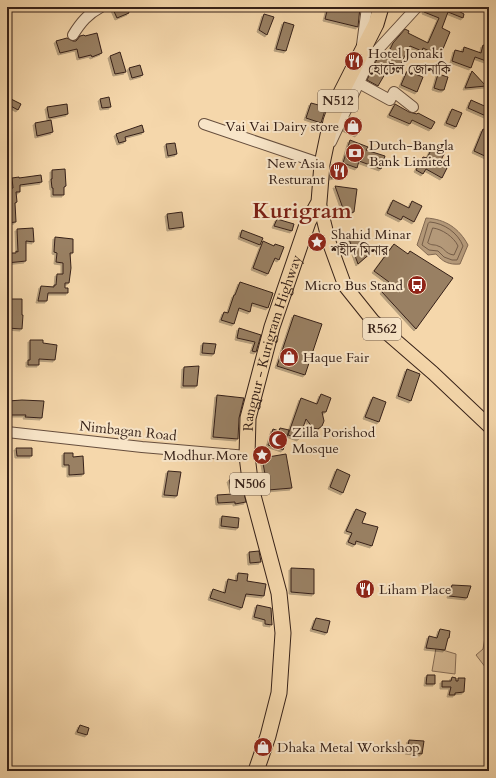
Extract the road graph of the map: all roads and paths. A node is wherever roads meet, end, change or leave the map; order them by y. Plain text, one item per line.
1 (101, 7) edge
2 (367, 7) edge
3 (381, 7) edge
4 (417, 7) edge
5 (73, 34) dead end
6 (361, 53) junction
7 (359, 83) junction
8 (413, 107) dead end
9 (204, 124) dead end
10 (322, 164) junction
11 (319, 202) junction
12 (489, 426) edge
13 (7, 432) edge
14 (247, 456) junction
15 (256, 771) edge

1 - 5 street
2 - 6 street
3 - 6 highway, N512
4 - 7 street
6 - 10 highway, N512
7 - 8 street
7 - 10 street
9 - 10 street
10 - 11 highway, N512
11 - 12 main road, R562
11 - 14 highway, Rangpur - Kurigram Highway / N506
13 - 14 street, Nimbagan Road
14 - 15 highway, Rangpur - Kurigram Highway / N506

